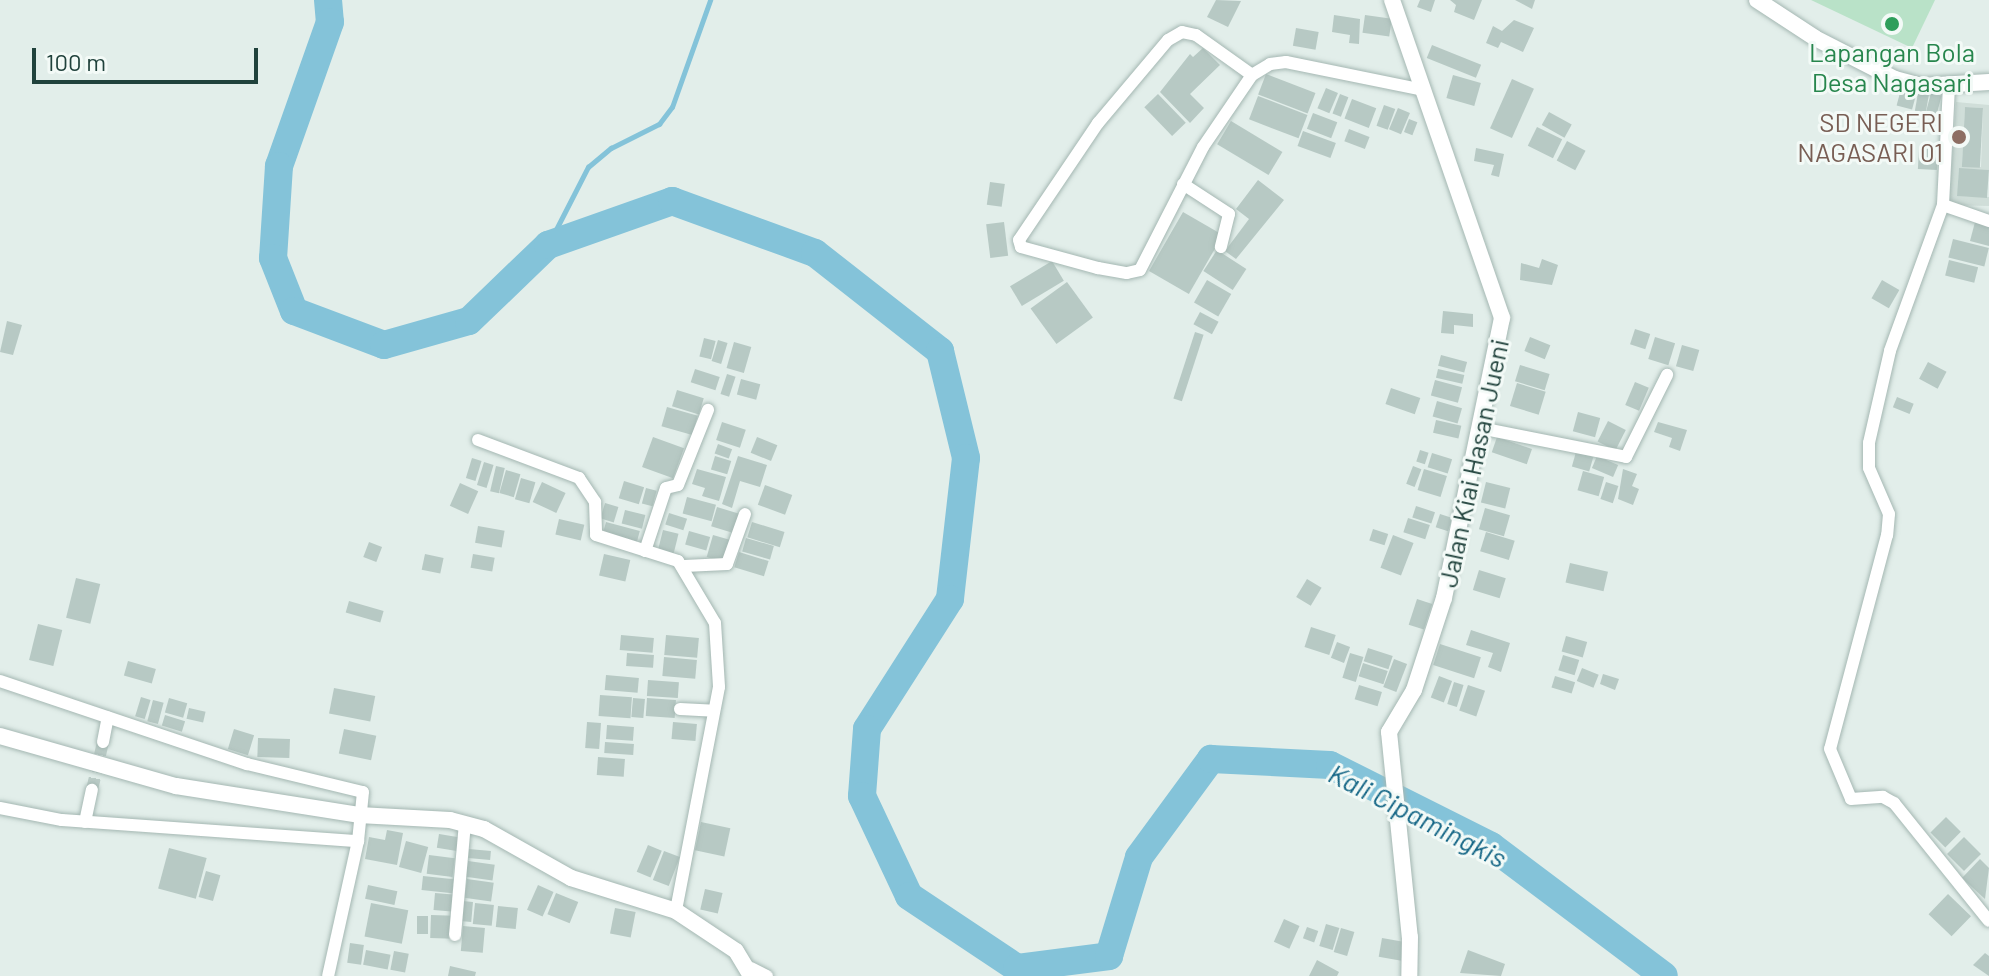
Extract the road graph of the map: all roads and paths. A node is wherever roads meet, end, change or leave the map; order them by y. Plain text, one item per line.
1 (1392, 0) edge
2 (1757, 0) edge
3 (1252, 75) junction
4 (1989, 82) edge
5 (1949, 86) junction
6 (1419, 89) junction
7 (1183, 184) junction
8 (1943, 205) junction
9 (1989, 221) edge
10 (1221, 247) dead end
11 (1667, 375) dead end
12 (708, 410) dead end
13 (1480, 428) junction
14 (478, 440) dead end
15 (745, 514) dead end
16 (645, 551) junction
17 (684, 566) junction
18 (0, 681) edge
19 (680, 709) dead end
20 (714, 711) junction
21 (108, 717) junction
22 (0, 736) edge
23 (103, 742) tunnel mouth
24 (92, 790) tunnel mouth
25 (0, 808) edge
26 (359, 815) junction
27 (85, 822) junction
28 (465, 824) junction
29 (358, 841) junction
30 (676, 911) junction
31 (1989, 921) edge
32 (455, 935) dead end
33 (751, 972) edge
34 (328, 976) edge
35 (767, 976) edge
36 (1409, 976) edge

1 - 6 street, Jalan Kiai Hasan Jueni
2 - 5 street
3 - 6 street
3 - 7 street
3 - 7 street
4 - 5 street
5 - 8 street
6 - 13 street, Jalan Kiai Hasan Jueni
7 - 10 street
8 - 9 street
8 - 31 street
11 - 13 street
12 - 16 street
13 - 36 street, Jalan Kiai Hasan Jueni
14 - 16 street
15 - 17 street
16 - 17 street
17 - 20 street
18 - 21 street
19 - 20 street
20 - 30 street
21 - 23 street
21 - 26 street
22 - 26 street
24 - 27 street
25 - 27 street
26 - 28 street
26 - 29 street
27 - 29 street
28 - 30 street
28 - 32 street
29 - 34 street
30 - 33 street
33 - 35 street

